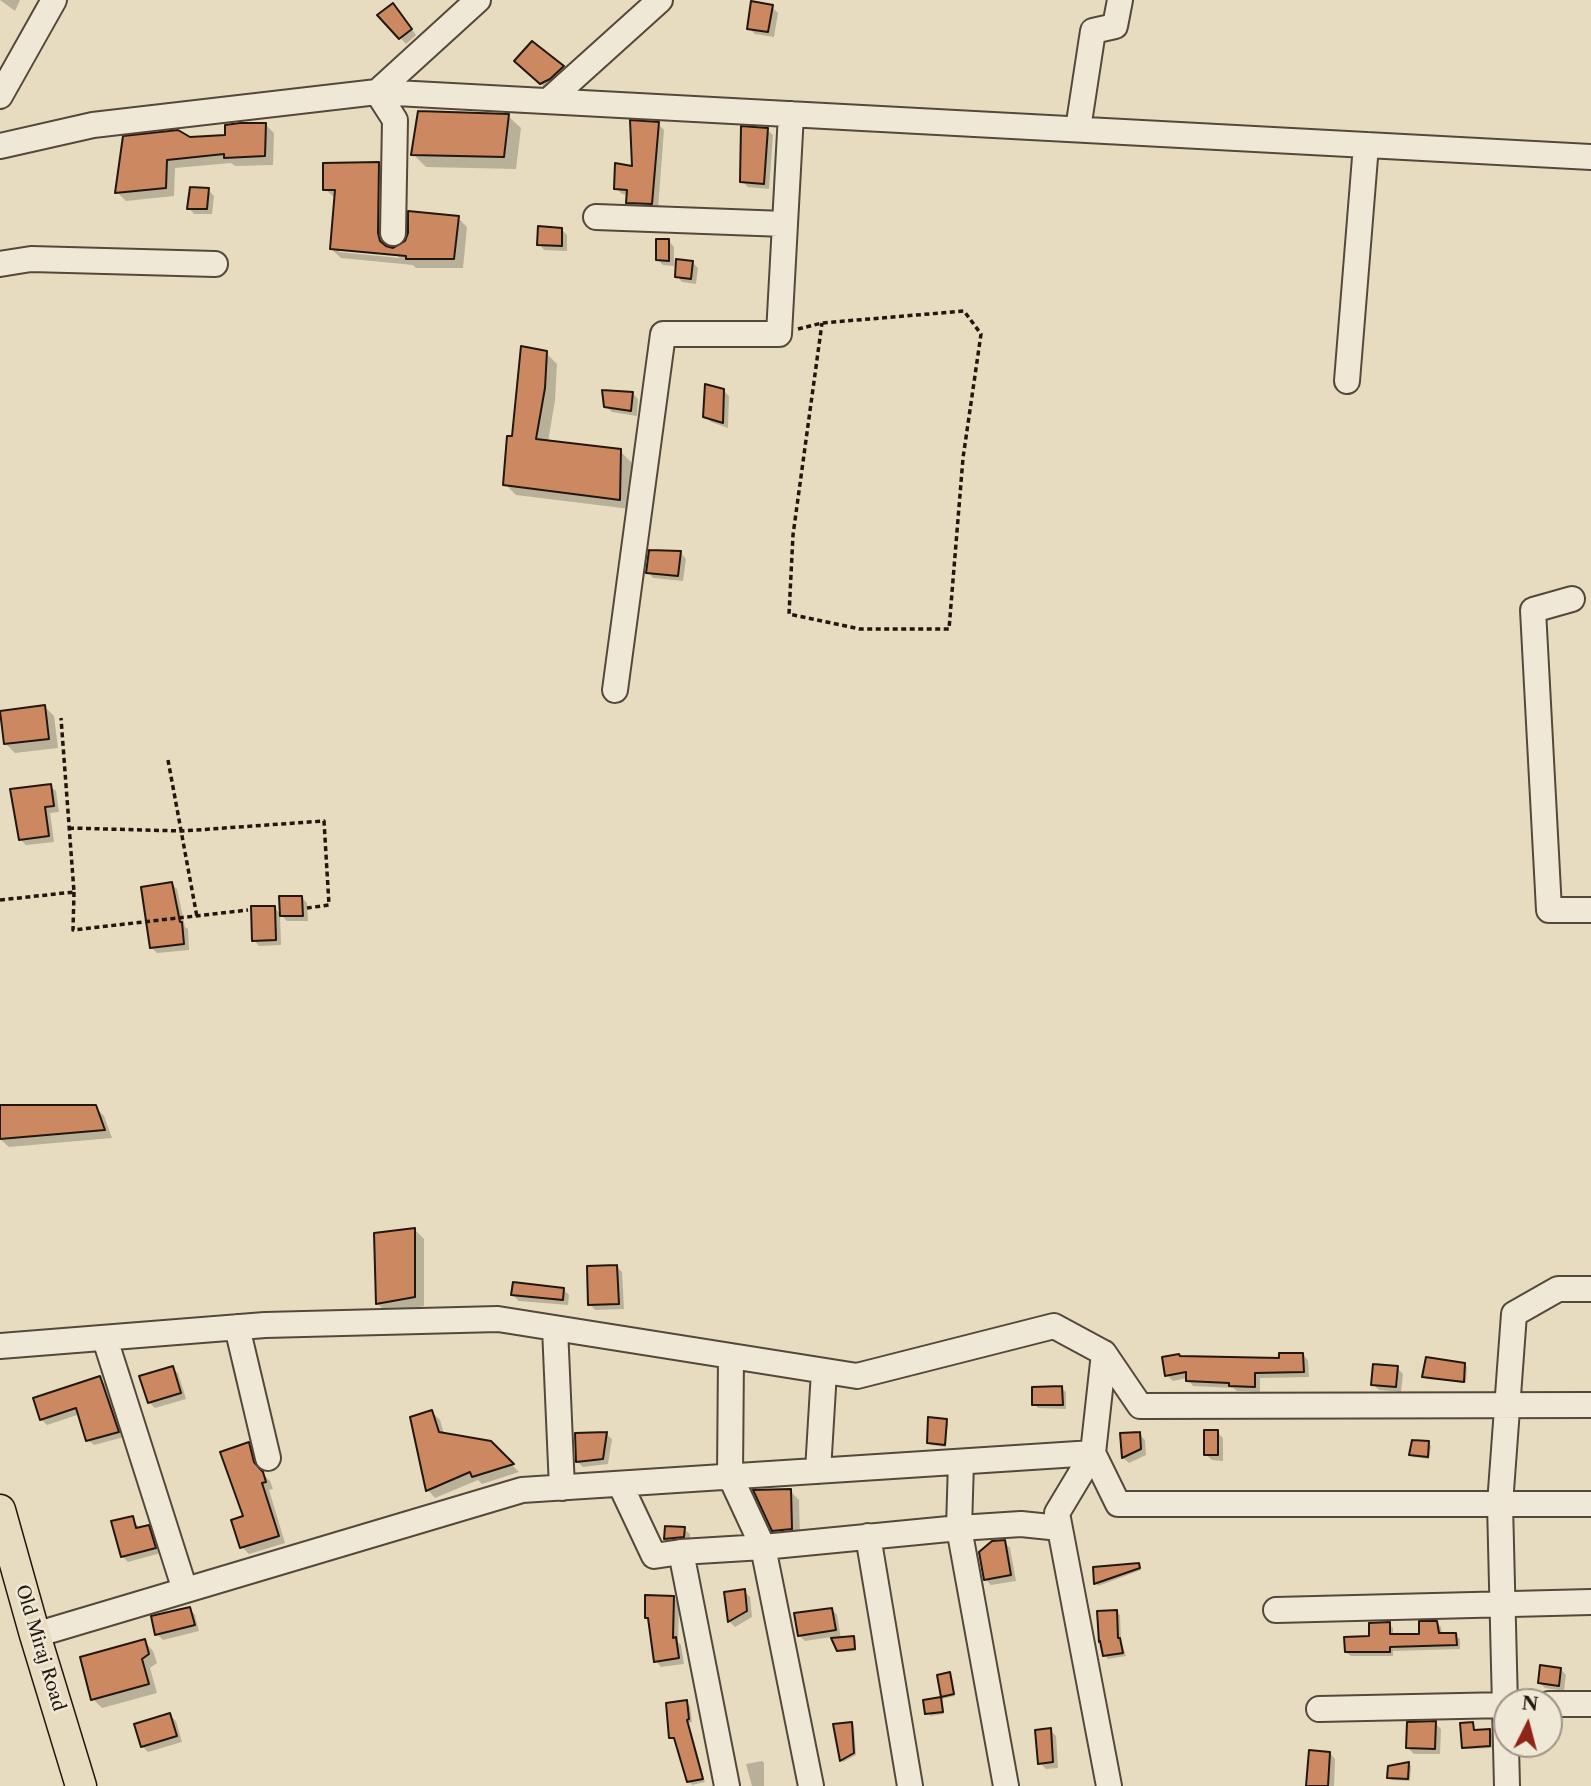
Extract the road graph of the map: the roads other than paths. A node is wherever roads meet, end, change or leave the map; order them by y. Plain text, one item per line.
1 (54, 0) edge
2 (478, 0) edge
3 (660, 0) edge
4 (1120, 0) edge
5 (377, 92) junction
6 (0, 96) edge
7 (548, 101) junction
8 (791, 114) junction
9 (1078, 129) junction
10 (1366, 145) junction
11 (0, 146) edge
12 (1591, 157) edge
13 (596, 217) dead end
14 (785, 224) junction
15 (393, 233) dead end
16 (0, 264) edge
17 (215, 264) dead end
18 (1347, 382) dead end
19 (1572, 599) dead end
20 (615, 690) dead end
21 (1591, 909) edge
22 (1591, 1289) edge
23 (237, 1327) junction
24 (555, 1328) junction
25 (104, 1339) junction
26 (0, 1346) edge
27 (1104, 1353) junction
28 (731, 1356) junction
29 (824, 1371) junction
30 (1507, 1405) junction
31 (1591, 1405) edge
32 (1093, 1453) junction
33 (268, 1458) dead end
34 (961, 1462) junction
35 (818, 1471) junction
36 (730, 1476) junction
37 (620, 1484) junction
38 (562, 1488) junction
39 (1500, 1504) junction
40 (1591, 1504) edge
41 (0, 1510) edge
42 (959, 1528) junction
43 (1060, 1528) junction
44 (868, 1536) junction
45 (763, 1547) junction
46 (681, 1552) junction
47 (185, 1590) junction
48 (1591, 1602) edge
49 (1503, 1605) junction
50 (1276, 1611) dead end
51 (35, 1635) junction
52 (1505, 1688) edge
53 (1563, 1704) edge
54 (1591, 1704) edge
55 (1493, 1705) edge
56 (1319, 1709) dead end
57 (1507, 1758) edge
58 (82, 1786) edge
59 (727, 1786) edge
60 (811, 1786) edge
61 (910, 1786) edge
62 (1006, 1786) edge
63 (1109, 1786) edge
64 (1507, 1786) edge

1 - 6 street
2 - 5 street
3 - 7 street
4 - 9 street
5 - 7 street
5 - 11 street
5 - 15 street
7 - 8 street
8 - 9 street
8 - 14 street
9 - 10 street
10 - 12 street
10 - 18 street
13 - 14 street
14 - 20 street
16 - 17 street
19 - 21 street
22 - 30 street
23 - 24 street
23 - 25 street
23 - 33 street
24 - 28 street
24 - 38 street
25 - 26 street
25 - 47 street
27 - 29 street
27 - 30 street
27 - 32 street
28 - 29 street
28 - 36 street
29 - 35 street
30 - 31 street
30 - 39 street
32 - 34 street
32 - 39 street
32 - 43 street
34 - 35 street
34 - 42 street
35 - 36 street
36 - 37 street
36 - 45 street
37 - 38 street
37 - 46 street
38 - 47 street
39 - 40 street
39 - 49 street
41 - 51 main road, Old Miraj Road
42 - 43 street
42 - 44 street
42 - 62 street
43 - 63 street
44 - 45 street
44 - 61 street
45 - 46 street
45 - 60 street
46 - 59 street
47 - 51 street
48 - 49 street
49 - 50 street
49 - 52 street
51 - 58 main road, Old Miraj Road
53 - 54 street
55 - 56 street
57 - 64 street

